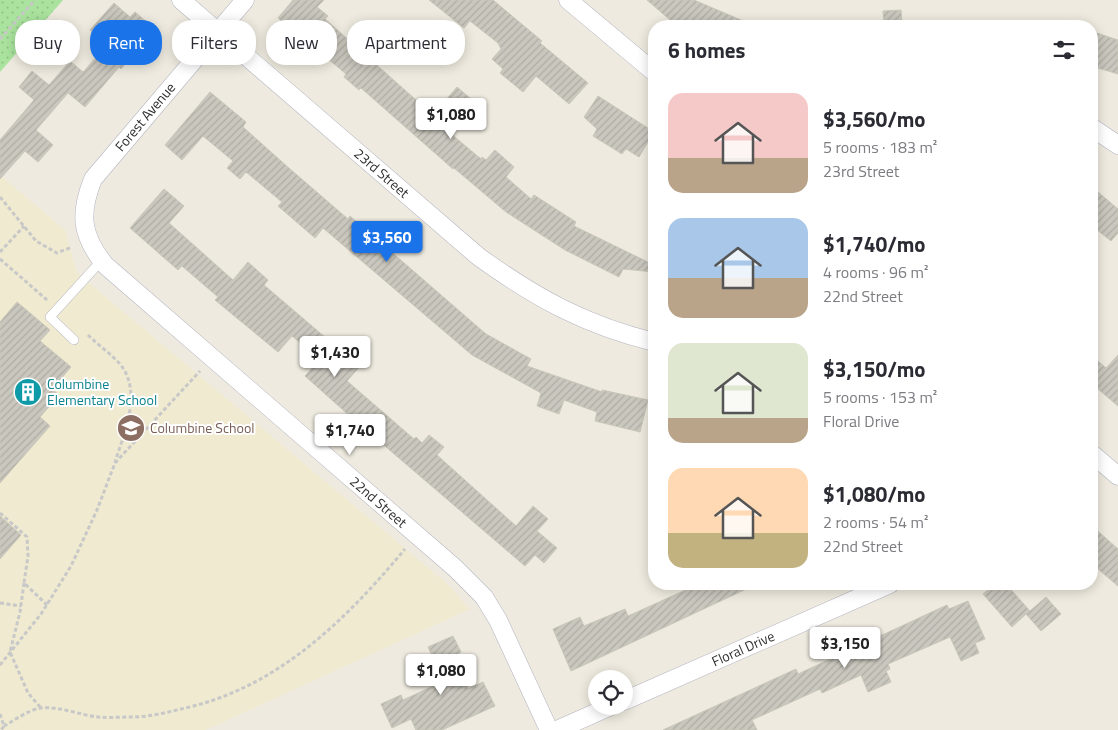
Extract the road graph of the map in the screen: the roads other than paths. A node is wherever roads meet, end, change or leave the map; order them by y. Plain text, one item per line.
1 (181, 0) edge
2 (245, 0) edge
3 (568, 0) edge
4 (204, 20) edge
5 (228, 20) edge
6 (189, 65) edge
7 (255, 65) edge
8 (648, 67) edge
9 (1098, 132) edge
10 (1118, 145) edge
11 (83, 221) joint
12 (101, 261) junction
13 (74, 340) dead end
14 (648, 340) edge
15 (1098, 459) edge
16 (1118, 476) edge
17 (876, 590) edge
18 (633, 697) edge
19 (591, 715) edge
20 (549, 730) edge
21 (557, 730) edge

1 - 4 street, 23rd Street
2 - 5 street, Forest Avenue
3 - 8 street
6 - 11 street, Forest Avenue
7 - 14 street, 23rd Street
9 - 10 street
11 - 12 street, 22nd Street
12 - 13 lane
12 - 20 street, 22nd Street
15 - 16 street
17 - 18 street, Floral Drive
19 - 21 street

